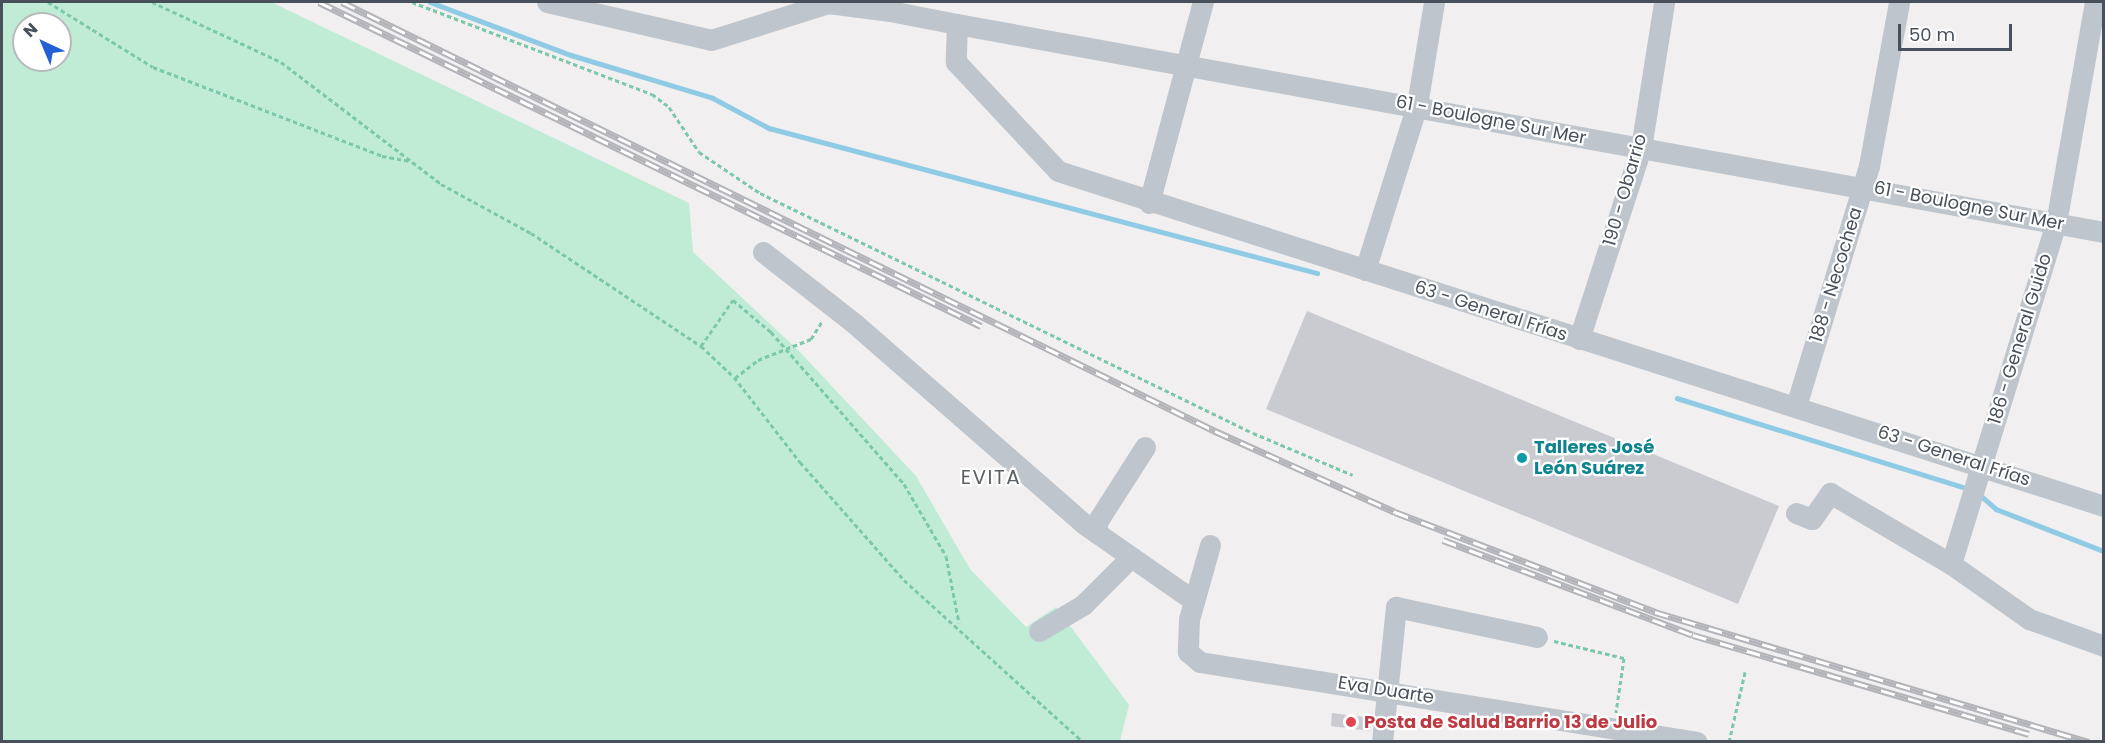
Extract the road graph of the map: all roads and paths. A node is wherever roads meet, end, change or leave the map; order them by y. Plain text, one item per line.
1 (48, 2) edge
2 (152, 2) edge
3 (412, 2) edge
4 (547, 2) edge
5 (829, 2) edge
6 (1203, 2) edge
7 (1434, 2) edge
8 (1664, 2) edge
9 (1899, 2) edge
10 (2095, 2) edge
11 (886, 6) edge
12 (957, 24) junction
13 (1189, 67) junction
14 (1417, 105) junction
15 (1641, 147) junction
16 (409, 161) junction
17 (1863, 187) junction
18 (1149, 203) junction
19 (2056, 223) junction
20 (2103, 232) edge
21 (763, 252) dead end
22 (1365, 270) junction
23 (831, 305) junction
24 (1579, 339) junction
25 (701, 346) junction
26 (788, 352) junction
27 (735, 378) junction
28 (1796, 406) junction
29 (1145, 447) dead end
30 (1353, 475) dead end
31 (1976, 482) junction
32 (2103, 506) edge
33 (1796, 513) dead end
34 (1097, 533) junction
35 (1210, 545) dead end
36 (1131, 557) junction
37 (1951, 564) junction
38 (1193, 600) junction
39 (960, 625) junction
40 (1040, 631) dead end
41 (1537, 637) joint
42 (2103, 646) edge
43 (1745, 672) dead end
44 (1388, 690) junction
45 (1613, 734) edge
46 (1083, 741) edge
47 (1382, 741) edge
48 (1697, 741) edge
49 (1729, 741) edge

1 - 16 path
2 - 16 path
3 - 30 path
4 - 5 street
5 - 11 street, 61 - Boulogne Sur Mer
6 - 13 street
7 - 14 street
8 - 15 street, 190 - Obarrio
9 - 17 street, 188 - Necochea
10 - 19 street, 186 - General Guido
11 - 12 street, 61 - Boulogne Sur Mer
12 - 13 street, 61 - Boulogne Sur Mer
12 - 18 street, 63 - General Frías
13 - 14 street, 61 - Boulogne Sur Mer
13 - 18 street
14 - 15 street, 61 - Boulogne Sur Mer
14 - 22 street
15 - 17 street, 61 - Boulogne Sur Mer
15 - 24 street, 190 - Obarrio
16 - 25 path
17 - 19 street, 61 - Boulogne Sur Mer
17 - 28 street, 188 - Necochea
18 - 22 street, 63 - General Frías
19 - 20 street, 61 - Boulogne Sur Mer
19 - 31 street, 186 - General Guido
21 - 23 street
22 - 24 street, 63 - General Frías
23 - 26 path
23 - 34 street
24 - 28 street, 63 - General Frías
25 - 26 path
25 - 27 path
26 - 27 path
26 - 39 path
27 - 39 path
28 - 31 street, 63 - General Frías
29 - 34 street
31 - 32 street, 63 - General Frías
31 - 37 street, 186 - General Guido
33 - 37 street
34 - 36 street
35 - 38 street, Eva Duarte
36 - 38 street
36 - 40 street
37 - 42 street
38 - 44 street, Eva Duarte
39 - 46 path
41 - 44 street
41 - 45 path
43 - 49 path
44 - 45 street, Eva Duarte
44 - 47 street
45 - 48 street, Eva Duarte

